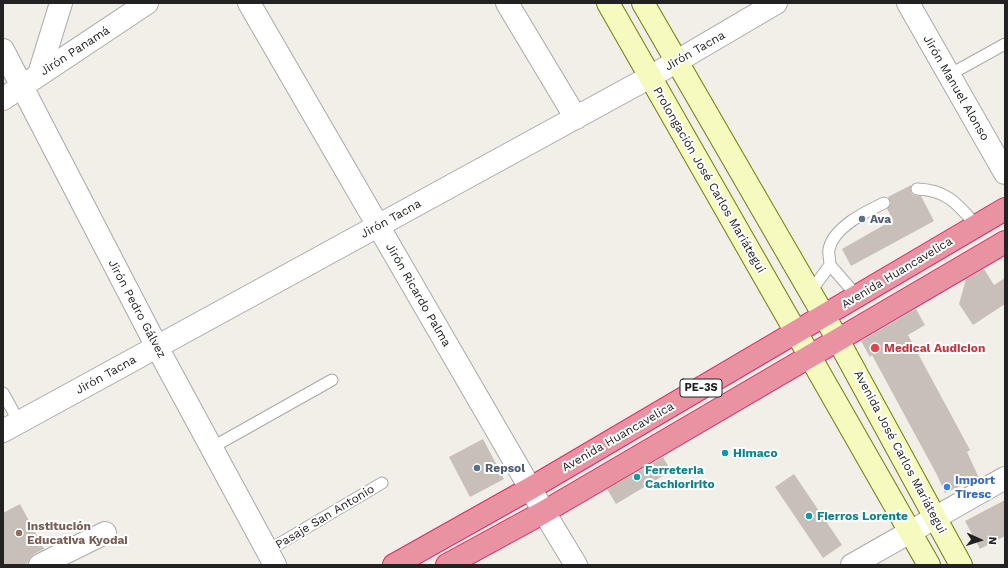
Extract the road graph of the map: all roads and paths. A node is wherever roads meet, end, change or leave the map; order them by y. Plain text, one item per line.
1 (61, 3) edge
2 (148, 3) edge
3 (249, 3) edge
4 (507, 3) edge
5 (608, 3) edge
6 (643, 3) edge
7 (776, 3) edge
8 (908, 3) edge
9 (1005, 44) edge
10 (3, 50) edge
11 (677, 61) junction
12 (949, 75) junction
13 (650, 77) junction
14 (30, 81) junction
15 (3, 99) edge
16 (576, 118) junction
17 (1005, 173) edge
18 (918, 189) dead end
19 (884, 203) dead end
20 (1005, 209) edge
21 (976, 225) junction
22 (378, 226) junction
23 (1005, 242) edge
24 (830, 265) junction
25 (811, 292) junction
26 (857, 296) junction
27 (824, 316) junction
28 (797, 332) junction
29 (838, 340) junction
30 (157, 347) junction
31 (810, 356) junction
32 (332, 380) dead end
33 (3, 393) edge
34 (11, 427) edge
35 (211, 448) junction
36 (1005, 478) edge
37 (382, 483) dead end
38 (531, 488) junction
39 (544, 512) junction
40 (935, 518) junction
41 (911, 532) junction
42 (105, 533) dead end
43 (271, 558) edge
44 (40, 565) edge
45 (394, 565) edge
46 (447, 565) edge
47 (576, 565) edge
48 (852, 565) edge
49 (929, 565) edge
50 (961, 565) edge

1 - 14 street
2 - 14 street, Jirón Panamá
3 - 22 street, Jirón Ricardo Palma
4 - 16 street
5 - 13 street, Prolongación José Carlos Mariátegui
6 - 11 street
7 - 11 street, Jirón Tacna
8 - 12 street, Jirón Manuel Alonso
9 - 12 lane
10 - 14 street, Jirón Pedro Gálvez
11 - 13 street, Jirón Tacna
11 - 25 street
12 - 17 street, Jirón Manuel Alonso
13 - 16 street, Jirón Tacna
13 - 28 street, Prolongación José Carlos Mariátegui
14 - 15 street, Jirón Panamá
14 - 30 street, Jirón Pedro Gálvez
16 - 22 street, Jirón Tacna
18 - 21 lane
19 - 24 lane
20 - 21 highway, Avenida Huancavelica / PE-3S
21 - 26 highway, Avenida Huancavelica / PE-3S
22 - 30 street, Jirón Tacna
22 - 38 street, Jirón Ricardo Palma
23 - 29 highway, PE-3S
24 - 25 lane
24 - 26 lane
25 - 27 street
26 - 27 highway, Avenida Huancavelica / PE-3S
27 - 28 highway, Avenida Huancavelica / PE-3S
27 - 29 street
28 - 31 street, Prolongación José Carlos Mariátegui
28 - 38 highway, Avenida Huancavelica / PE-3S
29 - 31 highway, PE-3S
29 - 40 street, Avenida José Carlos Mariátegui
30 - 34 street, Jirón Tacna
30 - 35 street, Jirón Pedro Gálvez
31 - 39 highway, PE-3S
31 - 41 street
32 - 35 lane
33 - 34 lane
35 - 43 street, Jirón Pedro Gálvez
36 - 40 street
37 - 43 lane, Pasaje San Antonio
38 - 39 street, Jirón Ricardo Palma
38 - 45 highway, Avenida Huancavelica / PE-3S
39 - 46 highway, PE-3S
39 - 47 street, Jirón Ricardo Palma
40 - 41 street
40 - 50 street, Avenida José Carlos Mariátegui
41 - 48 street
41 - 49 street
42 - 44 street

